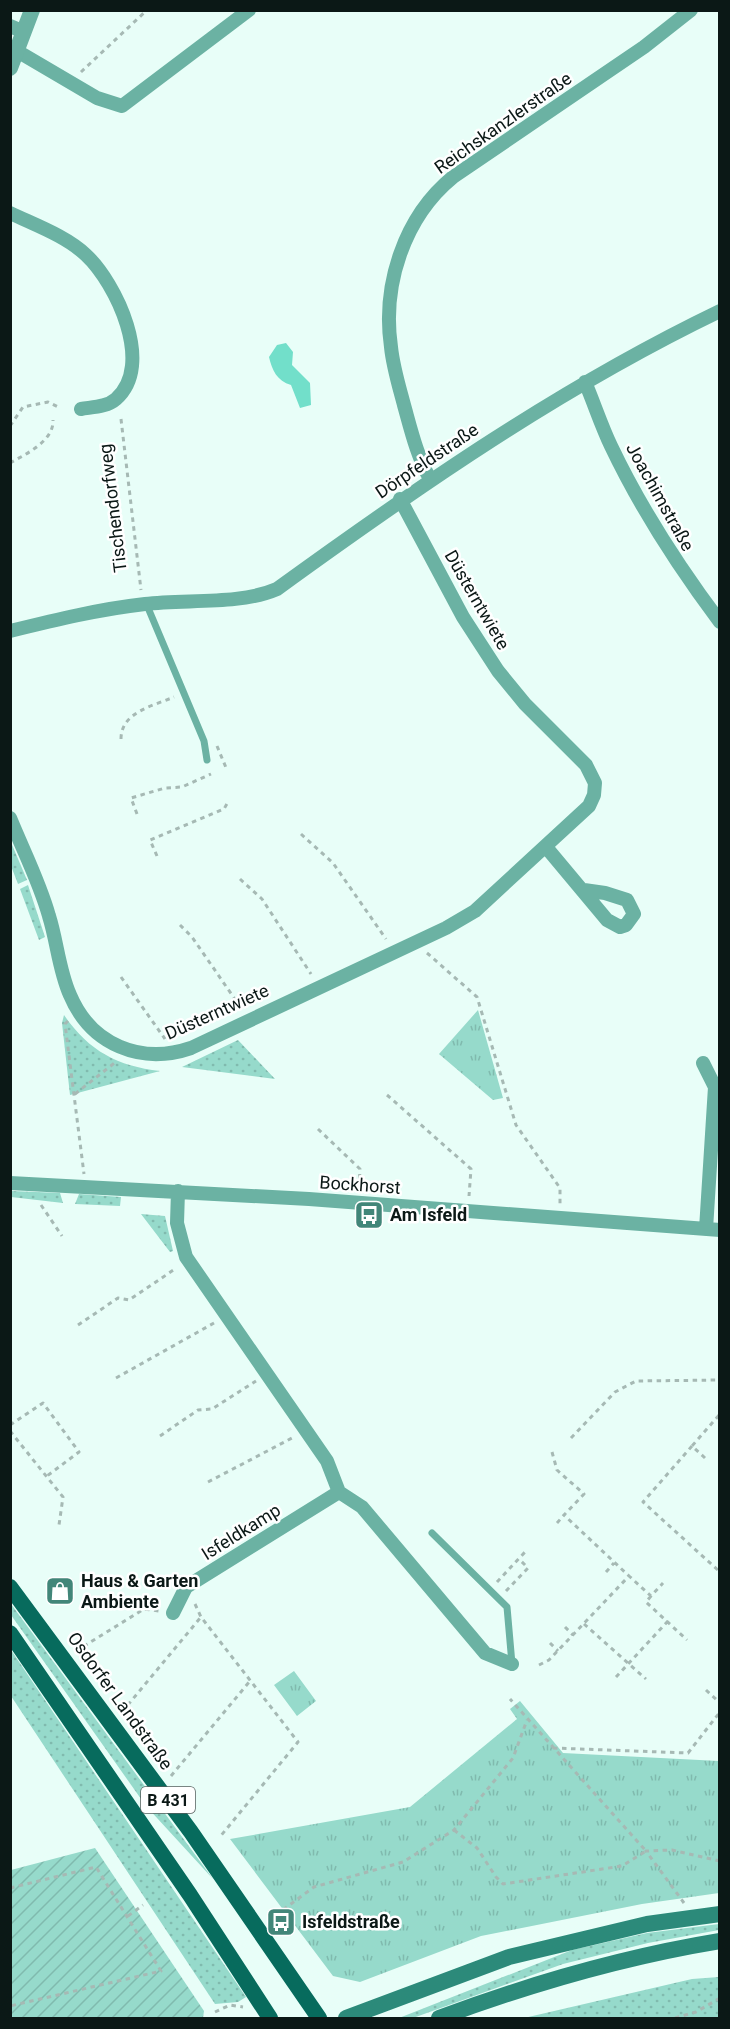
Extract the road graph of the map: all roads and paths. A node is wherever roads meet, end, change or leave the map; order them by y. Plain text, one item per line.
1 (32, 10) edge
2 (147, 10) edge
3 (249, 10) edge
4 (691, 10) edge
5 (17, 29) edge
6 (17, 51) junction
7 (10, 68) edge
8 (71, 82) junction
9 (10, 213) edge
10 (720, 311) edge
11 (585, 382) junction
12 (60, 408) dead end
13 (81, 409) dead end
14 (121, 419) dead end
15 (53, 420) dead end
16 (10, 426) edge
17 (10, 464) edge
18 (430, 479) junction
19 (400, 499) junction
20 (144, 597) junction
21 (720, 622) edge
22 (10, 631) edge
23 (184, 693) junction
24 (121, 739) dead end
25 (207, 760) dead end
26 (212, 774) dead end
27 (229, 800) dead end
28 (137, 814) dead end
29 (10, 818) edge
30 (301, 834) dead end
31 (546, 847) junction
32 (157, 856) dead end
33 (240, 879) dead end
34 (584, 890) dead end
35 (180, 925) dead end
36 (386, 939) dead end
37 (423, 950) dead end
38 (311, 974) dead end
39 (120, 977) dead end
40 (243, 1012) dead end
41 (71, 1019) dead end
42 (168, 1043) dead end
43 (118, 1060) dead end
44 (703, 1063) dead end
45 (74, 1094) junction
46 (387, 1095) dead end
47 (318, 1129) dead end
48 (84, 1176) dead end
49 (10, 1182) edge
50 (178, 1191) junction
51 (359, 1194) dead end
52 (468, 1200) dead end
53 (41, 1205) dead end
54 (560, 1206) dead end
55 (713, 1230) edge
56 (62, 1236) dead end
57 (178, 1267) dead end
58 (216, 1322) dead end
59 (78, 1325) dead end
60 (116, 1378) dead end
61 (256, 1380) dead end
62 (720, 1380) edge
63 (720, 1414) edge
64 (10, 1425) edge
65 (10, 1431) edge
66 (160, 1436) dead end
67 (295, 1437) dead end
68 (571, 1438) dead end
69 (692, 1446) junction
70 (552, 1452) dead end
71 (705, 1458) dead end
72 (47, 1476) junction
73 (208, 1482) dead end
74 (339, 1492) junction
75 (564, 1515) junction
76 (557, 1523) dead end
77 (59, 1524) dead end
78 (432, 1533) dead end
79 (525, 1552) dead end
80 (519, 1559) junction
81 (614, 1563) junction
82 (606, 1572) dead end
83 (720, 1572) edge
84 (629, 1576) junction
85 (663, 1583) dead end
86 (10, 1587) edge
87 (186, 1587) junction
88 (489, 1590) junction
89 (651, 1596) junction
90 (499, 1599) junction
91 (173, 1613) joint
92 (201, 1617) junction
93 (668, 1621) junction
94 (584, 1624) junction
95 (565, 1626) dead end
96 (10, 1633) edge
97 (573, 1635) junction
98 (687, 1640) dead end
99 (549, 1643) dead end
100 (75, 1651) dead end
101 (558, 1651) junction
102 (512, 1664) joint
103 (629, 1664) junction
104 (538, 1665) dead end
105 (616, 1677) dead end
106 (646, 1679) dead end
107 (250, 1681) junction
108 (706, 1690) dead end
109 (510, 1699) dead end
110 (720, 1703) edge
111 (122, 1712) dead end
112 (720, 1712) edge
113 (527, 1720) junction
114 (552, 1748) junction
115 (171, 1776) dead end
116 (454, 1830) junction
117 (219, 1838) dead end
118 (646, 1851) junction
119 (720, 1861) edge
120 (10, 1888) edge
121 (144, 1905) dead end
122 (276, 1914) dead end
123 (720, 1914) edge
124 (128, 1916) junction
125 (695, 1917) junction
126 (720, 1941) edge
127 (720, 1998) edge
128 (10, 2006) edge
129 (243, 2007) dead end
130 (215, 2012) dead end
131 (270, 2019) edge
132 (319, 2019) edge
133 (346, 2019) edge
134 (439, 2019) edge
135 (675, 2019) edge

1 - 5 street
2 - 8 path
3 - 8 street
4 - 18 street, Reichskanzlerstraße
5 - 6 street
6 - 7 street
6 - 8 street
9 - 13 street
10 - 11 street, Dörpfeldstraße
11 - 18 street, Dörpfeldstraße
11 - 21 street, Joachimstraße
12 - 16 path
14 - 20 path, Tischendorfweg
15 - 17 path
18 - 19 street, Dörpfeldstraße
19 - 20 street, Dörpfeldstraße
19 - 31 street, Düsterntwiete
20 - 22 street, Dörpfeldstraße
20 - 23 lane
23 - 24 path
23 - 25 lane
26 - 28 path
27 - 32 path
29 - 31 street, Düsterntwiete
30 - 36 path
31 - 34 street
33 - 38 path
35 - 40 path
37 - 54 path
39 - 42 path
41 - 45 path
43 - 45 path
44 - 55 street, Bockhorst
45 - 48 path
46 - 52 path
47 - 51 path
49 - 50 street, Bockhorst
50 - 55 street, Bockhorst
50 - 74 street
53 - 56 path
57 - 59 path
58 - 60 path
61 - 66 path
62 - 68 path
63 - 69 path
64 - 72 path
65 - 72 path
67 - 73 path
69 - 71 path
69 - 83 path
70 - 75 path
72 - 77 path
74 - 87 street, Isfeldkamp
74 - 102 street
75 - 76 path
75 - 81 path
78 - 88 lane
79 - 80 path
80 - 88 path
80 - 90 path
81 - 82 path
81 - 84 path
84 - 89 path
84 - 94 path
85 - 89 path
86 - 132 main road, Osdorfer Landstraße / B 431
87 - 91 street
87 - 92 path
88 - 90 lane
89 - 93 path
90 - 102 lane
91 - 100 path
92 - 107 path
92 - 111 path
93 - 98 path
93 - 103 path
94 - 97 path
94 - 103 path
95 - 97 path
96 - 131 main road, B 431
97 - 101 path
99 - 101 path
101 - 104 path
103 - 105 path
103 - 106 path
107 - 115 path
107 - 117 path
108 - 110 path
109 - 113 path
112 - 114 path
113 - 114 path
113 - 116 path
114 - 118 path
116 - 118 path
116 - 122 path
118 - 119 path
118 - 125 path
120 - 124 path
121 - 124 path
123 - 125 main road
124 - 128 path
125 - 133 main road
126 - 134 main road
127 - 135 path
129 - 130 path

